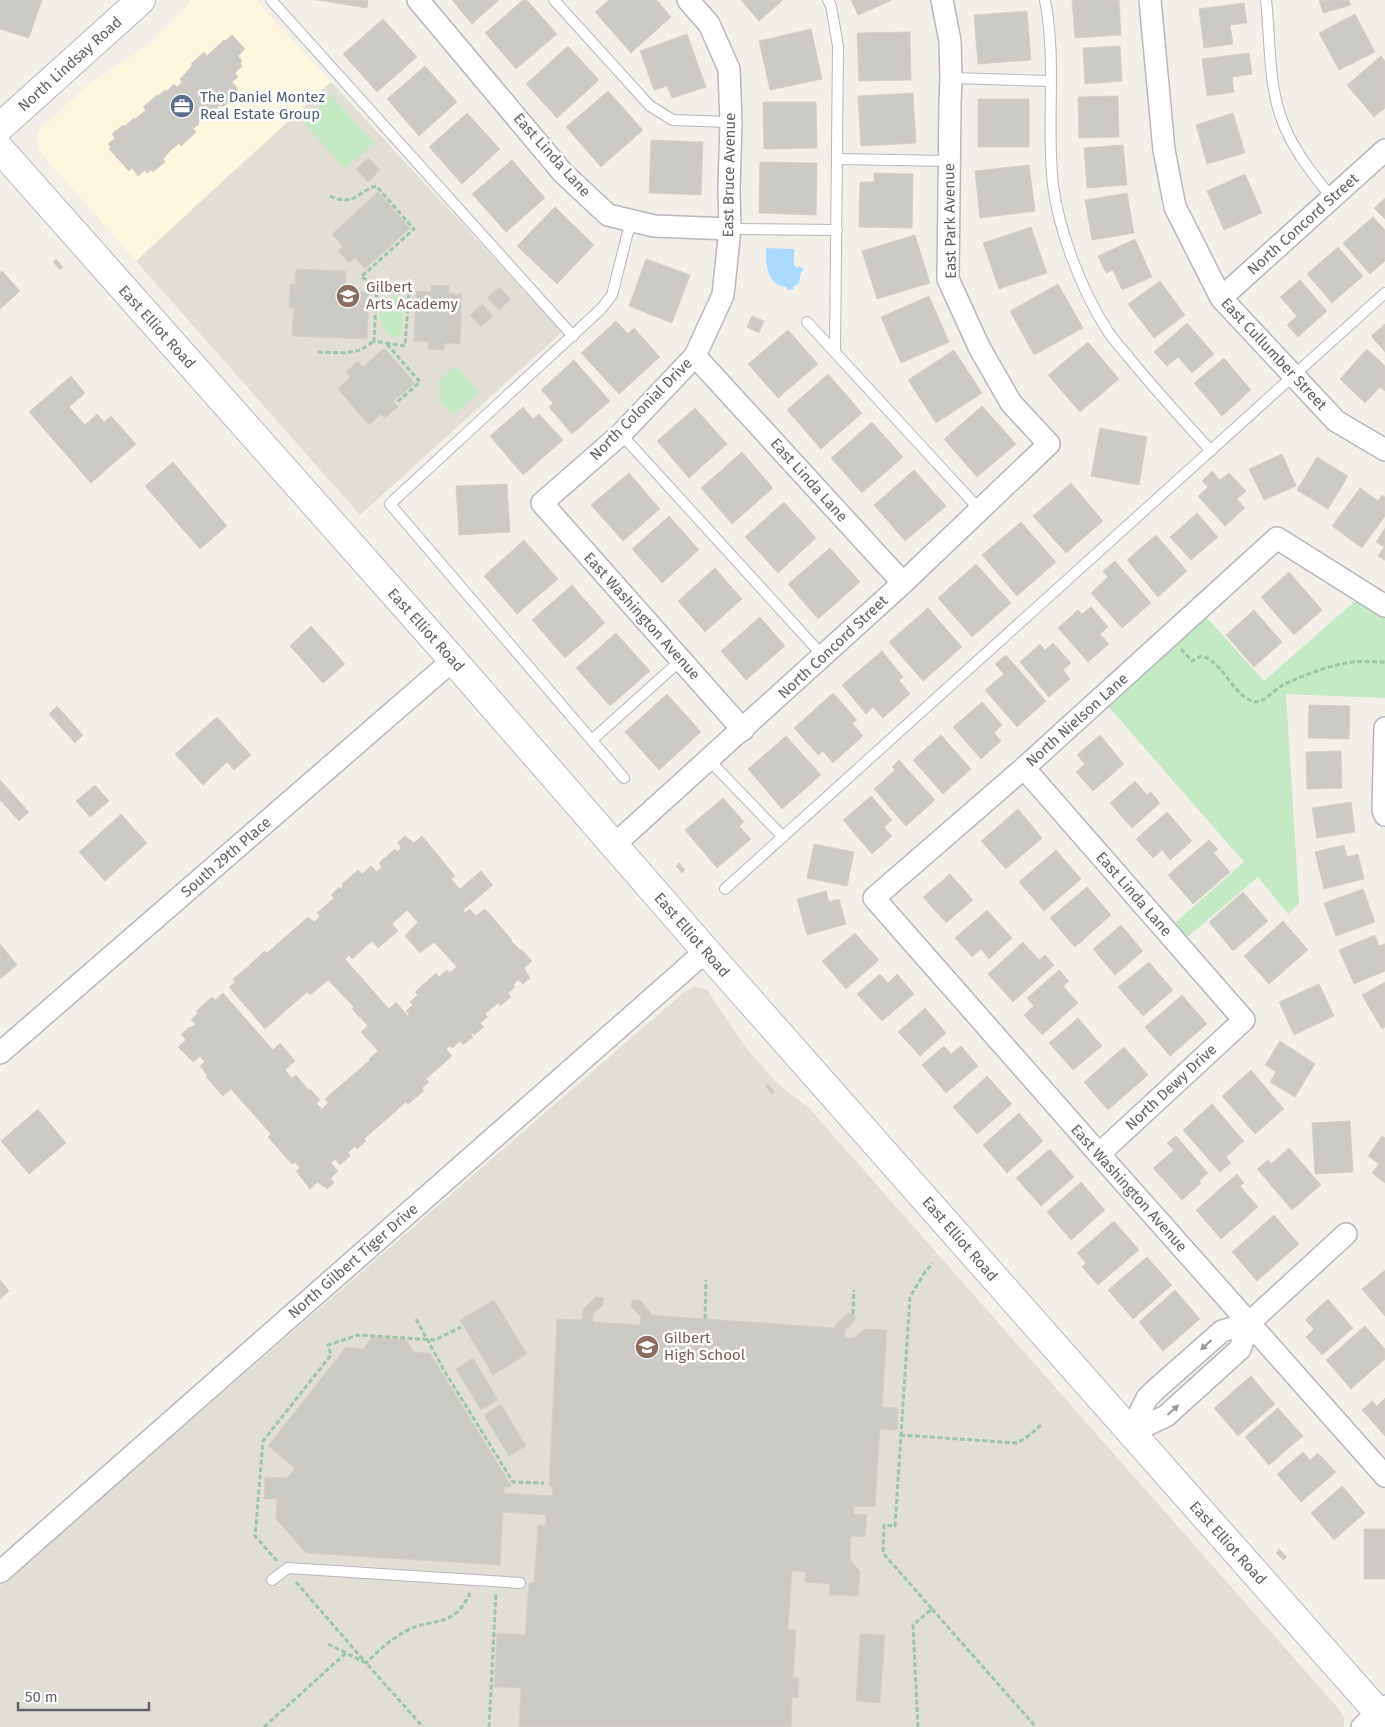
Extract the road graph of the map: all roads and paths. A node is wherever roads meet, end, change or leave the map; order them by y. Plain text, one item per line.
1 (141, 0) edge
2 (271, 0) edge
3 (418, 0) edge
4 (554, 0) edge
5 (688, 0) edge
6 (828, 0) edge
7 (942, 0) edge
8 (1045, 0) edge
9 (1150, 0) edge
10 (1266, 0) edge
11 (952, 78) junction
12 (1050, 81) junction
13 (731, 122) junction
14 (0, 127) edge
15 (0, 149) edge
16 (1385, 150) edge
17 (838, 159) junction
18 (949, 161) junction
19 (330, 196) dead end
20 (1332, 198) junction
21 (632, 220) junction
22 (730, 229) junction
23 (837, 230) junction
24 (377, 285) junction
25 (1385, 293) edge
26 (1221, 298) junction
27 (807, 322) dead end
28 (573, 336) junction
29 (374, 341) junction
30 (386, 343) junction
31 (318, 352) dead end
32 (835, 352) junction
33 (695, 356) junction
34 (1293, 376) junction
35 (397, 402) dead end
36 (621, 434) junction
37 (1049, 444) joint
38 (1385, 450) edge
39 (1211, 451) junction
40 (542, 503) joint
41 (980, 510) junction
42 (903, 583) junction
43 (1385, 606) edge
44 (1170, 636) junction
45 (823, 656) junction
46 (452, 660) junction
47 (682, 660) junction
48 (1385, 662) edge
49 (1385, 728) edge
50 (743, 730) junction
51 (592, 740) junction
52 (709, 760) junction
53 (1024, 768) junction
54 (624, 778) dead end
55 (1384, 811) edge
56 (783, 837) junction
57 (614, 845) junction
58 (725, 889) dead end
59 (874, 898) joint
60 (706, 951) junction
61 (1244, 1020) joint
62 (0, 1053) edge
63 (1099, 1154) junction
64 (1346, 1234) dead end
65 (933, 1263) dead end
66 (706, 1280) dead end
67 (854, 1290) dead end
68 (853, 1314) dead end
69 (416, 1318) dead end
70 (705, 1319) dead end
71 (1249, 1323) junction
72 (461, 1327) dead end
73 (427, 1339) junction
74 (1041, 1425) dead end
75 (1130, 1433) junction
76 (900, 1435) junction
77 (1385, 1476) edge
78 (544, 1483) dead end
79 (285, 1570) junction
80 (0, 1572) edge
81 (476, 1579) junction
82 (272, 1580) dead end
83 (496, 1581) junction
84 (520, 1583) dead end
85 (932, 1609) junction
86 (328, 1644) dead end
87 (346, 1653) junction
88 (366, 1662) junction
89 (1378, 1717) edge
90 (264, 1727) edge
91 (423, 1727) edge
92 (489, 1727) edge
93 (918, 1727) edge
94 (1036, 1727) edge

1 - 14 main road, North Lindsay Road
2 - 28 lane
3 - 21 street, East Linda Lane
4 - 13 lane
5 - 13 street, East Bruce Avenue
6 - 17 lane
7 - 11 street, East Park Avenue
8 - 12 lane
9 - 26 street, East Cullumber Street
10 - 20 lane
11 - 12 lane
11 - 18 street, East Park Avenue
12 - 39 lane
13 - 22 street, East Bruce Avenue
15 - 46 main road, East Elliot Road
16 - 20 street, North Concord Street
17 - 18 lane
17 - 23 lane
18 - 37 street, East Park Avenue
19 - 24 path
20 - 26 street, North Concord Street
21 - 22 street, East Linda Lane
21 - 28 lane
22 - 23 lane
22 - 33 street, East Bruce Avenue
23 - 32 lane
24 - 29 path
24 - 30 path
25 - 34 lane
26 - 34 street, East Cullumber Street
27 - 32 lane
28 - 51 lane
29 - 30 path
29 - 31 path
30 - 35 path
32 - 41 lane
33 - 36 street, North Colonial Drive
33 - 42 street, East Linda Lane
34 - 38 street, East Cullumber Street
34 - 39 lane
36 - 40 street, North Colonial Drive
36 - 45 lane
37 - 41 street, North Concord Street
39 - 56 lane
40 - 47 street, East Washington Avenue
41 - 42 street, North Concord Street
42 - 45 street, North Concord Street
43 - 44 street, North Nielson Lane
44 - 48 path
44 - 53 street, North Nielson Lane
45 - 50 street, North Concord Street
46 - 57 main road, East Elliot Road
46 - 62 street, South 29th Place
47 - 50 street, East Washington Avenue
47 - 51 lane
49 - 55 street
50 - 52 street, North Concord Street
51 - 54 lane
52 - 56 lane
52 - 57 street, North Concord Street
53 - 59 street, North Nielson Lane
53 - 61 street, East Linda Lane
56 - 58 lane
57 - 60 main road, East Elliot Road
59 - 63 street, East Washington Avenue
60 - 75 main road, East Elliot Road
60 - 80 street, North Gilbert Tiger Drive
61 - 63 street, North Dewy Drive
63 - 71 street, East Washington Avenue
64 - 71 street
65 - 76 path
66 - 70 path
67 - 68 path
69 - 73 path
71 - 75 street
71 - 77 street, East Washington Avenue
72 - 73 path
73 - 78 path
73 - 79 path
74 - 76 path
75 - 89 main road, East Elliot Road
76 - 85 path
79 - 81 lane
79 - 82 lane
79 - 88 path
81 - 83 lane
81 - 88 path
83 - 84 lane
83 - 92 path
85 - 93 path
85 - 94 path
86 - 87 path
87 - 88 path
87 - 90 path
88 - 91 path

